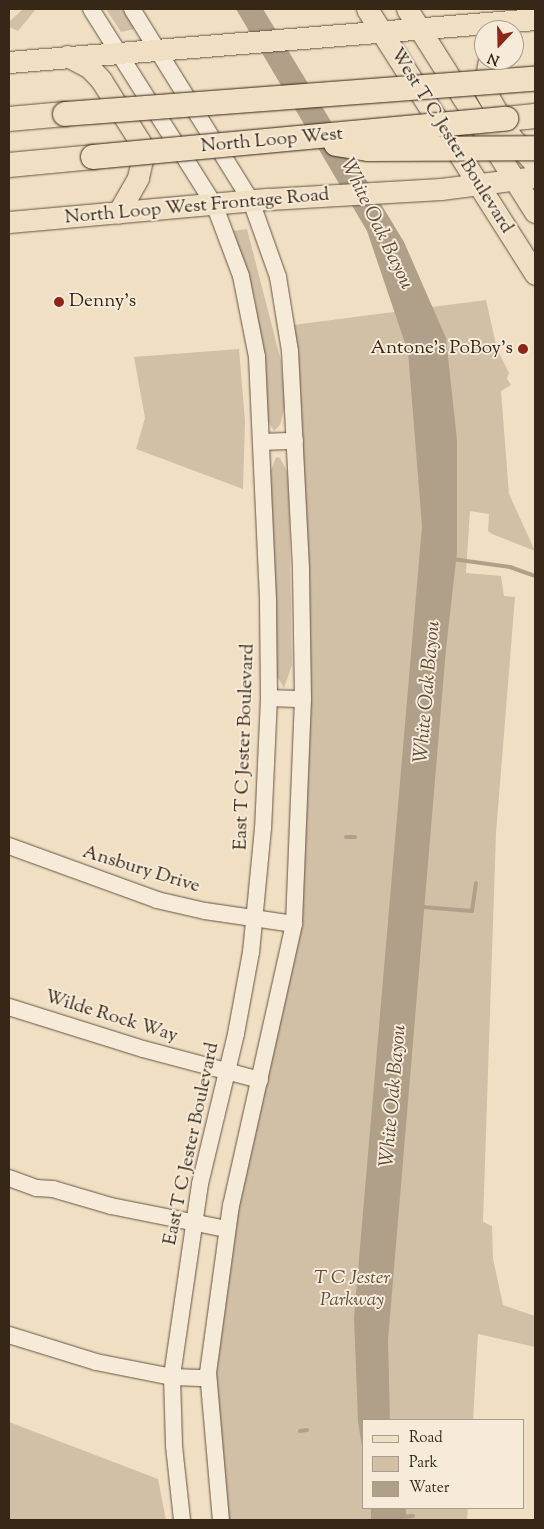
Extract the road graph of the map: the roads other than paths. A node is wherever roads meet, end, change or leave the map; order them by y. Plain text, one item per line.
1 (91, 9) edge
2 (132, 9) edge
3 (367, 9) edge
4 (407, 9) edge
5 (527, 23) edge
6 (420, 30) junction
7 (384, 32) junction
8 (160, 50) junction
9 (121, 53) junction
10 (65, 56) junction
11 (9, 62) edge
12 (487, 70) edge
13 (535, 79) edge
14 (535, 116) edge
15 (9, 119) edge
16 (302, 139) junction
17 (535, 148) edge
18 (535, 164) edge
19 (9, 165) edge
20 (535, 177) edge
21 (513, 179) junction
22 (476, 184) junction
23 (260, 200) junction
24 (214, 204) junction
25 (535, 212) edge
26 (118, 213) junction
27 (9, 222) edge
28 (535, 274) edge
29 (295, 441) junction
30 (261, 442) junction
31 (268, 698) junction
32 (303, 699) junction
33 (9, 846) edge
34 (255, 918) junction
35 (294, 924) junction
36 (9, 1007) edge
37 (227, 1071) junction
38 (260, 1080) junction
39 (9, 1178) edge
40 (192, 1223) junction
41 (226, 1229) junction
42 (9, 1335) edge
43 (172, 1376) junction
44 (208, 1378) junction
45 (182, 1520) edge
46 (221, 1520) edge

1 - 9 street, East T C Jester Boulevard
2 - 8 street
3 - 7 main road, West T C Jester Boulevard
4 - 6 main road, West T C Jester Boulevard
5 - 6 main road
6 - 7 main road
6 - 21 main road, West T C Jester Boulevard
7 - 8 main road
7 - 22 main road, West T C Jester Boulevard
8 - 9 main road
8 - 23 street
9 - 10 main road
9 - 24 street, East T C Jester Boulevard
10 - 11 main road
10 - 26 main road
12 - 18 main road
13 - 15 highway, bridge
14 - 16 highway, North Loop West, bridge
16 - 17 highway, bridge
16 - 19 highway, North Loop West, bridge
20 - 21 main road, North Loop West Frontage Road
21 - 22 main road, North Loop West Frontage Road
21 - 25 main road, West T C Jester Boulevard
22 - 23 main road, North Loop West Frontage Road
22 - 28 main road, West T C Jester Boulevard
23 - 24 main road, North Loop West Frontage Road
23 - 29 street
24 - 26 main road, North Loop West Frontage Road
24 - 30 street, East T C Jester Boulevard
26 - 27 main road, North Loop West Frontage Road
29 - 30 street
29 - 32 street
30 - 31 street, East T C Jester Boulevard
31 - 32 street
31 - 34 street, East T C Jester Boulevard
32 - 35 street
33 - 34 street, Ansbury Drive
34 - 35 street, Ansbury Drive
34 - 37 street, East T C Jester Boulevard
35 - 38 street
36 - 37 street, Wilde Rock Way
37 - 38 street, Wilde Rock Way
37 - 40 street, East T C Jester Boulevard
38 - 41 street
39 - 40 street
40 - 41 street
40 - 43 street, East T C Jester Boulevard
41 - 44 street
42 - 43 street
43 - 44 street
43 - 45 street, East T C Jester Boulevard
44 - 46 street

